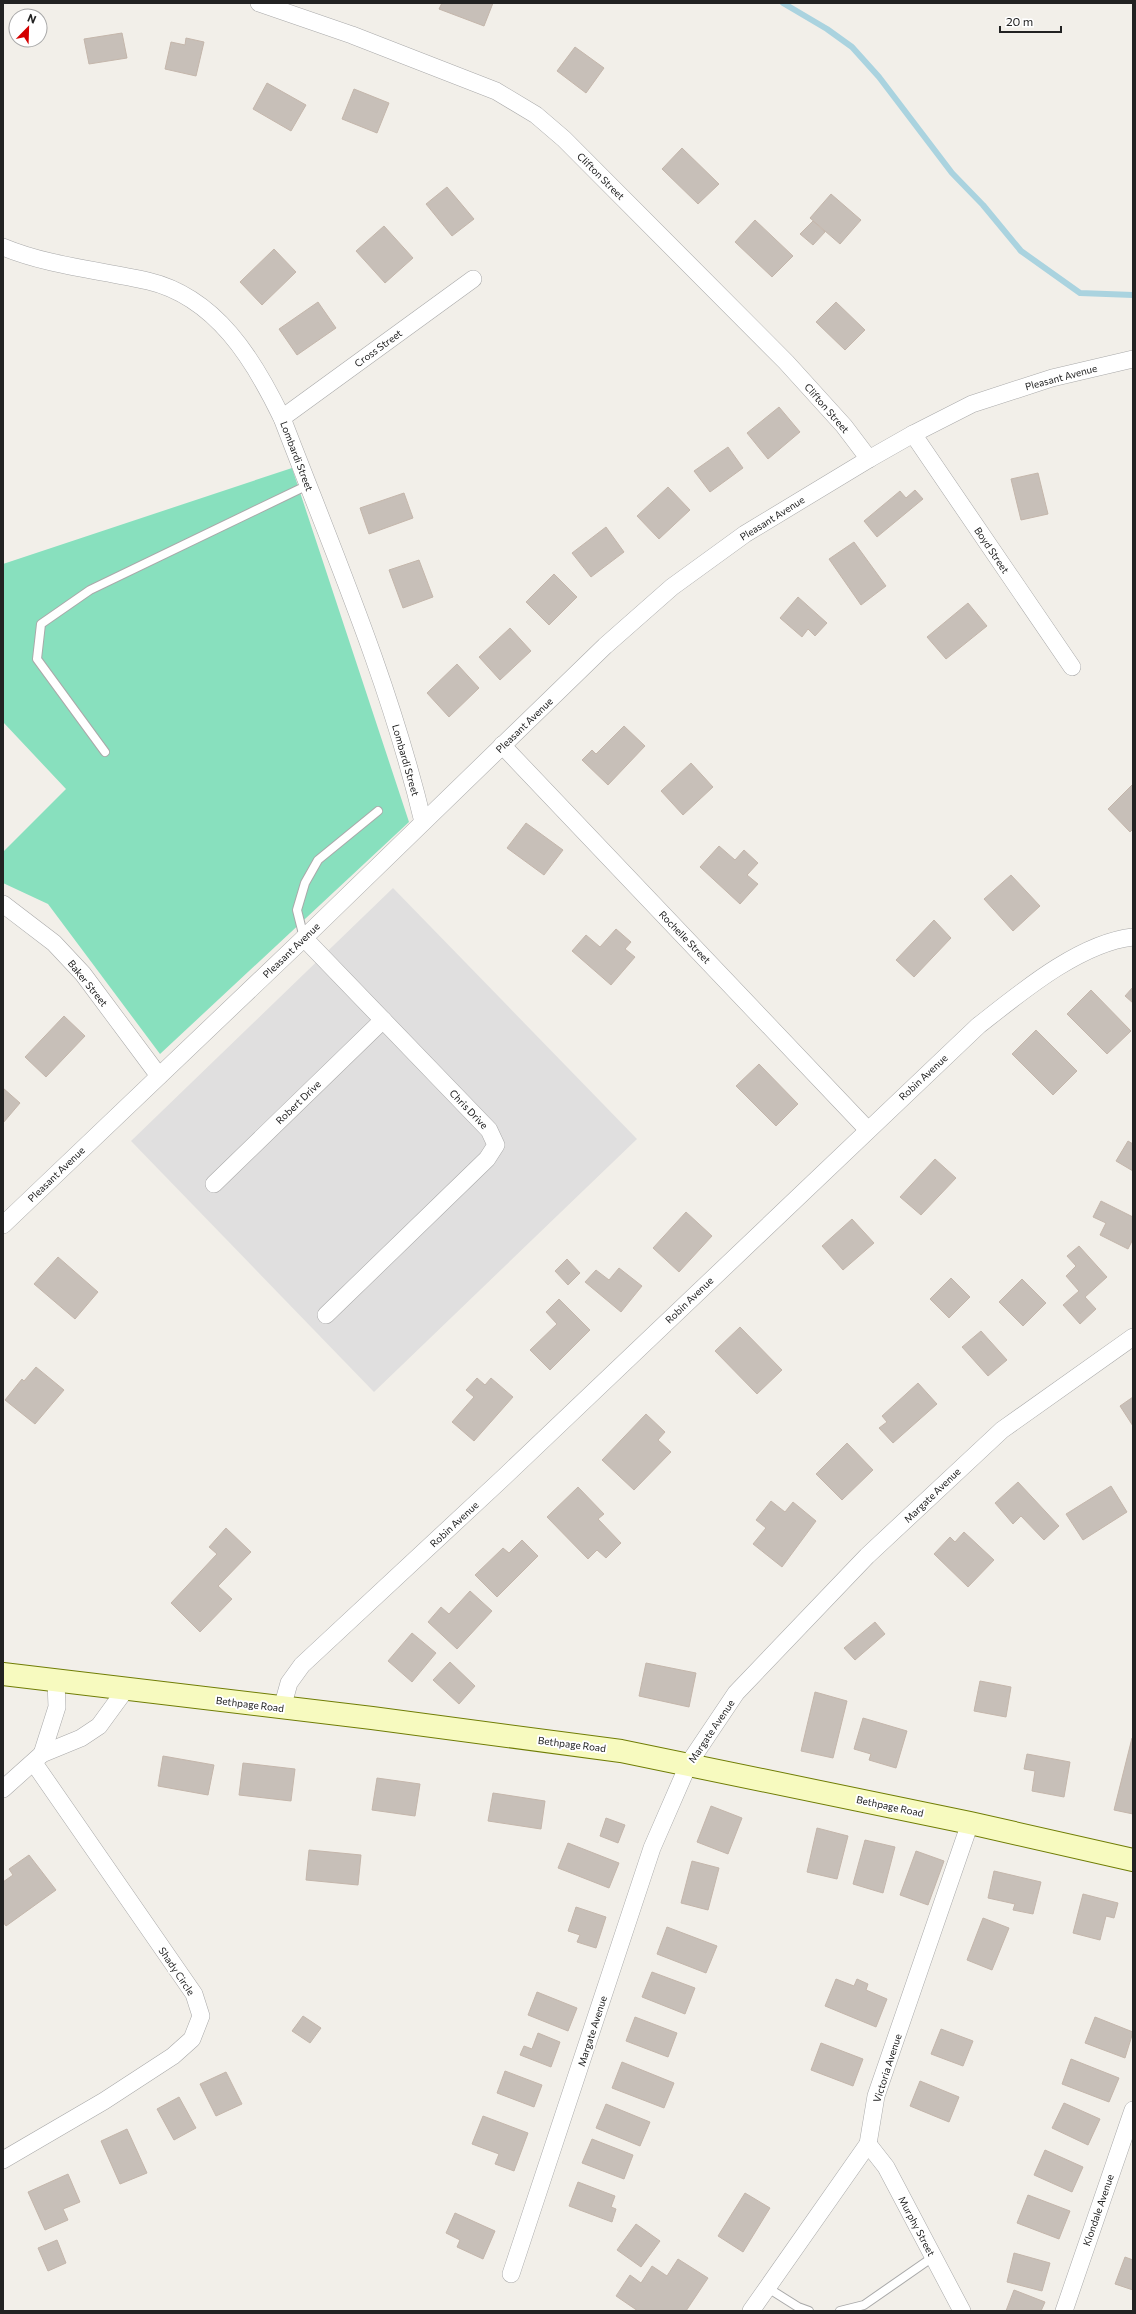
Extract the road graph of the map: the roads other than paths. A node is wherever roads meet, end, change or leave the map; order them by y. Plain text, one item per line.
1 (259, 3) edge
2 (3, 247) edge
3 (473, 279) dead end
4 (1133, 358) edge
5 (282, 418) junction
6 (913, 434) junction
7 (869, 459) junction
8 (308, 485) junction
9 (1072, 667) dead end
10 (502, 745) junction
11 (105, 752) dead end
12 (378, 811) dead end
13 (423, 822) junction
14 (3, 904) edge
15 (1133, 937) edge
16 (304, 938) junction
17 (383, 1020) junction
18 (159, 1076) junction
19 (867, 1129) junction
20 (214, 1184) dead end
21 (3, 1225) edge
22 (326, 1315) dead end
23 (1133, 1337) edge
24 (3, 1674) edge
25 (56, 1682) junction
26 (126, 1689) junction
27 (282, 1708) junction
28 (38, 1758) junction
29 (689, 1763) junction
30 (3, 1789) edge
31 (970, 1823) junction
32 (1133, 1860) edge
33 (1133, 2110) edge
34 (868, 2144) junction
35 (3, 2160) edge
36 (933, 2256) junction
37 (511, 2274) dead end
38 (768, 2288) junction
39 (751, 2311) edge
40 (809, 2311) edge
41 (840, 2311) edge
42 (962, 2311) edge
43 (1064, 2311) edge

1 - 7 street, Clifton Street
2 - 5 street, Lombardi Street
3 - 5 street, Cross Street
4 - 6 street, Pleasant Avenue
5 - 8 street, Lombardi Street
6 - 7 street, Pleasant Avenue
6 - 9 street, Boyd Street
7 - 10 street, Pleasant Avenue
8 - 11 lane
8 - 13 street, Lombardi Street
10 - 13 street, Pleasant Avenue
10 - 19 street, Rochelle Street
12 - 16 lane
13 - 16 street, Pleasant Avenue
14 - 18 street, Baker Street
15 - 19 street, Robin Avenue
16 - 17 street, Chris Drive
16 - 18 street, Pleasant Avenue
17 - 20 street, Robert Drive
17 - 22 street, Chris Drive
18 - 21 street, Pleasant Avenue
19 - 27 street, Robin Avenue
23 - 29 street, Margate Avenue
24 - 25 street, Bethpage Road
25 - 26 street, Bethpage Road
25 - 28 street
26 - 27 street, Bethpage Road
26 - 28 street
27 - 29 street, Bethpage Road
28 - 30 street
28 - 35 street, Shady Circle
29 - 31 street, Bethpage Road
29 - 37 street, Margate Avenue
31 - 32 street, Bethpage Road
31 - 34 street, Victoria Avenue
33 - 43 street, Klondale Avenue
34 - 36 street, Murphy Street
34 - 38 street, Victoria Avenue
36 - 41 lane
36 - 42 street, Murphy Street
38 - 39 street, Victoria Avenue
38 - 40 lane

